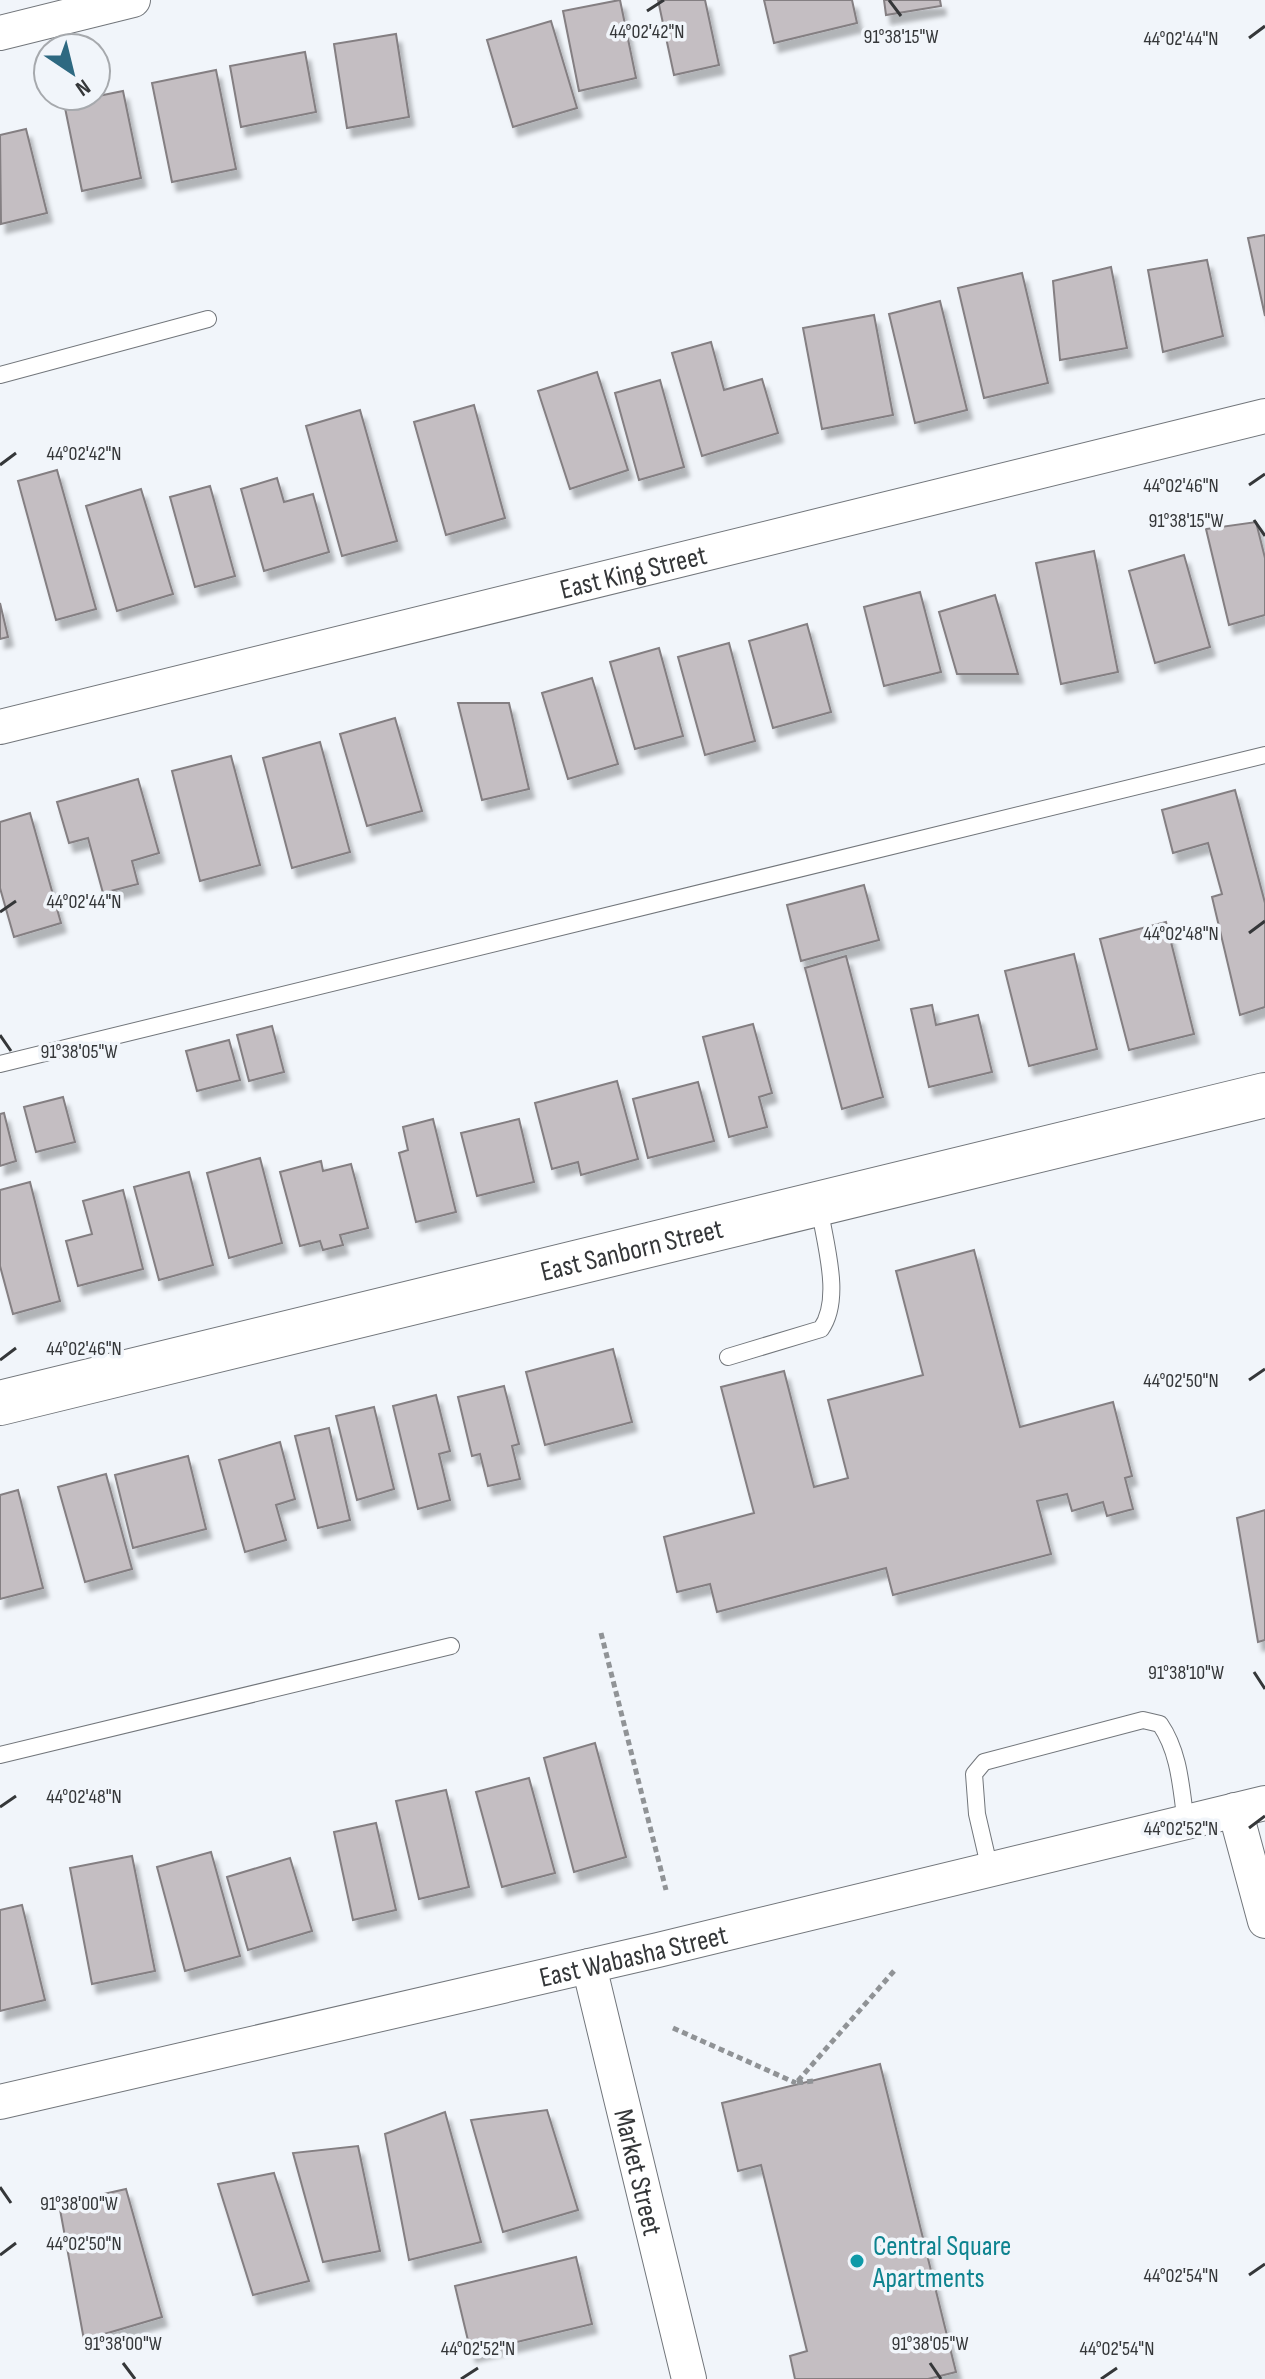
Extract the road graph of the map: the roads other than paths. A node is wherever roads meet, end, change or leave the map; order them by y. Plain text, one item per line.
1 (133, 0) edge
2 (0, 33) edge
3 (208, 319) dead end
4 (0, 375) edge
5 (1265, 416) edge
6 (0, 727) edge
7 (1265, 755) edge
8 (0, 1064) edge
9 (1264, 1100) edge
10 (818, 1203) junction
11 (728, 1357) dead end
12 (0, 1403) edge
13 (451, 1646) dead end
14 (0, 1755) edge
15 (1250, 1806) edge
16 (1186, 1823) junction
17 (990, 1870) junction
18 (1265, 1921) edge
19 (589, 1966) junction
20 (0, 2102) edge
21 (689, 2379) edge

1 - 2 street
3 - 4 lane
5 - 6 street, East King Street
7 - 8 lane
9 - 10 street, East Sanborn Street
10 - 11 lane
10 - 12 street, East Sanborn Street
13 - 14 lane
15 - 16 street, East Wabasha Street
15 - 18 street
16 - 17 street, East Wabasha Street
16 - 17 lane
17 - 19 street, East Wabasha Street
19 - 20 street, East Wabasha Street
19 - 21 street, Market Street

